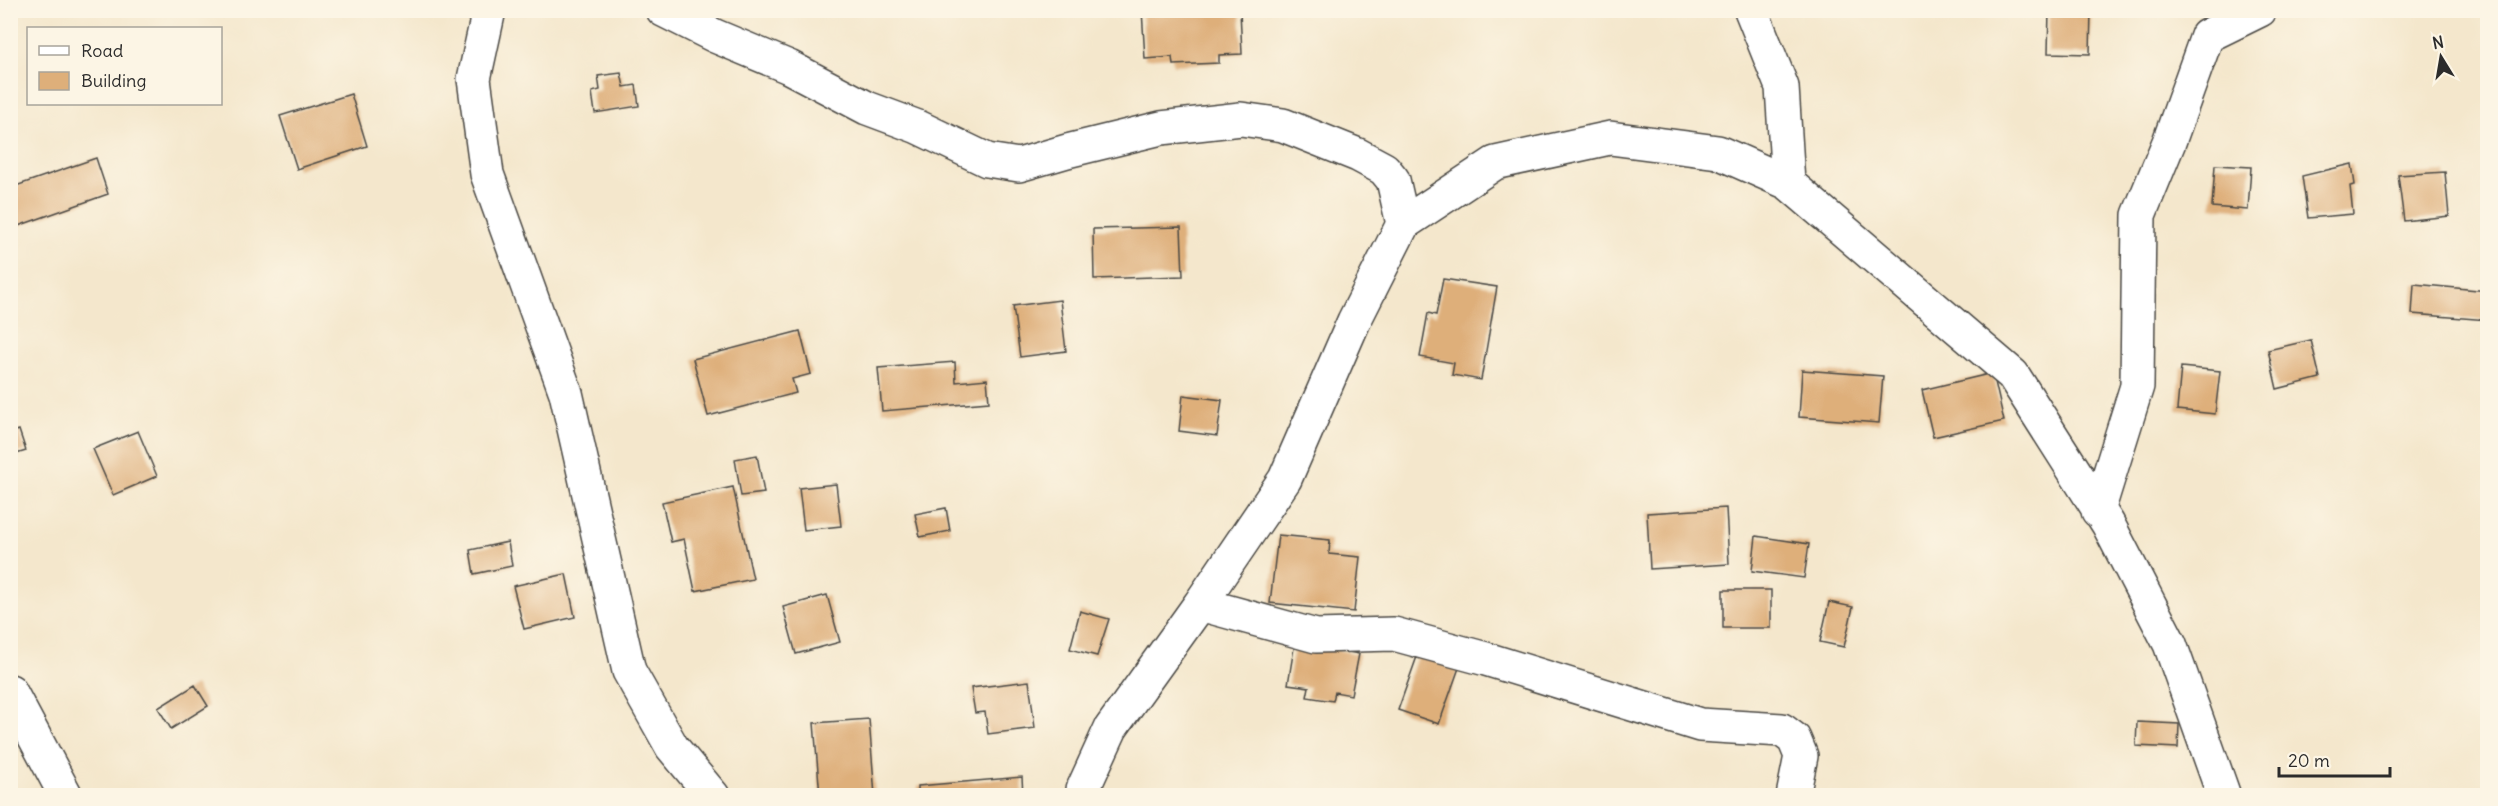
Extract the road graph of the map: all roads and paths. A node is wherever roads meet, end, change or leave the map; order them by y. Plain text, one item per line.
1 (489, 10) edge
2 (663, 10) edge
3 (1751, 10) edge
4 (2260, 10) edge
5 (1788, 183) junction
6 (1404, 224) junction
7 (2098, 511) junction
8 (1200, 604) junction
9 (10, 692) edge
10 (66, 795) edge
11 (713, 795) edge
12 (1083, 795) edge
13 (1793, 795) edge
14 (2224, 795) edge

1 - 11 street
2 - 6 street
3 - 5 street
4 - 7 street
5 - 6 street
5 - 7 street
6 - 8 street
7 - 14 street
8 - 12 street
8 - 13 street
9 - 10 street

